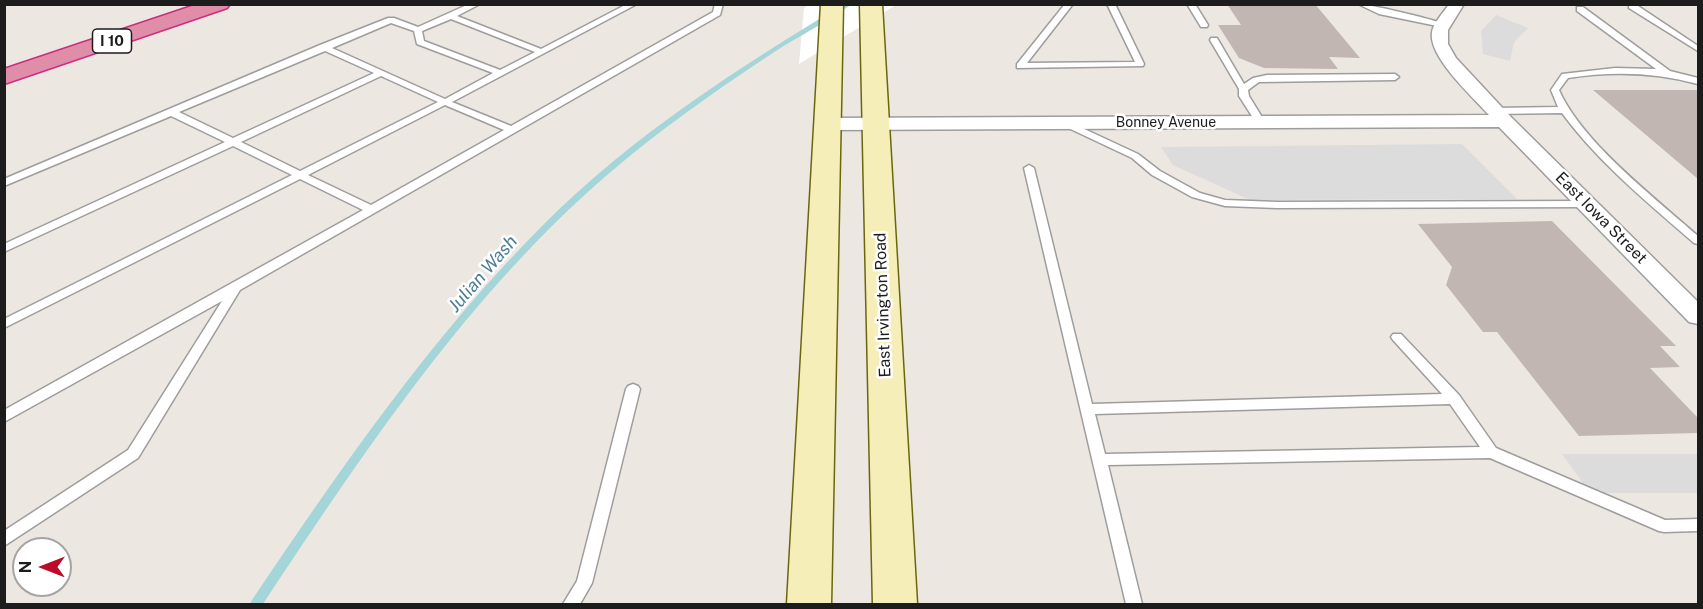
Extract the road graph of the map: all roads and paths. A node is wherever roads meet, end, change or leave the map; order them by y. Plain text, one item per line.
1 (156, 4) edge
2 (220, 4) edge
3 (477, 4) edge
4 (634, 4) edge
5 (719, 4) edge
6 (832, 4) edge
7 (1070, 4) edge
8 (1111, 4) edge
9 (1191, 4) edge
10 (1361, 4) edge
11 (1456, 4) edge
12 (1632, 6) edge
13 (871, 8) edge
14 (1580, 9) dead end
15 (451, 16) junction
16 (1204, 25) dead end
17 (1442, 25) junction
18 (418, 30) junction
19 (1214, 40) dead end
20 (323, 47) junction
21 (1698, 49) edge
22 (542, 52) junction
23 (4, 61) edge
24 (381, 73) junction
25 (500, 73) junction
26 (1669, 75) junction
27 (4, 77) edge
28 (1395, 77) dead end
29 (1698, 79) edge
30 (1243, 88) junction
31 (445, 102) junction
32 (1566, 110) junction
33 (171, 112) junction
34 (1499, 116) junction
35 (1260, 122) junction
36 (1065, 123) junction
37 (827, 124) junction
38 (875, 124) junction
39 (512, 130) junction
40 (231, 141) junction
41 (1029, 168) dead end
42 (300, 174) junction
43 (4, 183) edge
44 (1587, 204) junction
45 (372, 210) junction
46 (1698, 242) edge
47 (4, 249) edge
48 (236, 288) junction
49 (1698, 316) edge
50 (4, 324) edge
51 (1397, 337) dead end
52 (633, 389) dead end
53 (1454, 399) junction
54 (1087, 409) junction
55 (4, 417) edge
56 (1491, 452) junction
57 (1099, 460) junction
58 (1698, 526) edge
59 (4, 540) edge
60 (571, 604) edge
61 (809, 604) edge
62 (895, 604) edge
63 (1134, 604) edge

1 - 23 highway, I 10
2 - 27 highway, I 10
3 - 15 lane
4 - 22 lane
5 - 39 lane
6 - 37 main road
7 - 8 lane
9 - 16 lane
10 - 17 lane
11 - 17 street
12 - 21 lane
13 - 38 main road, East Irvington Road
14 - 26 lane
15 - 18 lane
15 - 22 lane
17 - 34 street, East Iowa Street
18 - 20 lane
18 - 25 lane
19 - 30 lane
20 - 24 lane
20 - 33 lane
22 - 25 lane
24 - 31 lane
24 - 40 lane
25 - 31 lane
26 - 29 lane
26 - 32 lane
28 - 30 lane
30 - 35 lane
31 - 39 lane
31 - 42 lane
32 - 34 lane
32 - 46 lane
33 - 40 lane
33 - 43 lane
34 - 35 street, Bonney Avenue
34 - 44 street, East Iowa Street
35 - 36 street, Bonney Avenue
36 - 38 street, Bonney Avenue
36 - 44 lane
37 - 38 street, Bonney Avenue
37 - 61 main road
38 - 62 main road, East Irvington Road
39 - 45 lane
40 - 42 lane
40 - 47 lane
41 - 54 lane
42 - 45 lane
42 - 50 lane
44 - 49 street, East Iowa Street
45 - 48 lane
48 - 55 lane
48 - 59 lane
51 - 53 lane
52 - 60 lane
53 - 54 lane
53 - 56 lane
54 - 57 lane
56 - 57 lane
56 - 58 lane
57 - 63 lane

